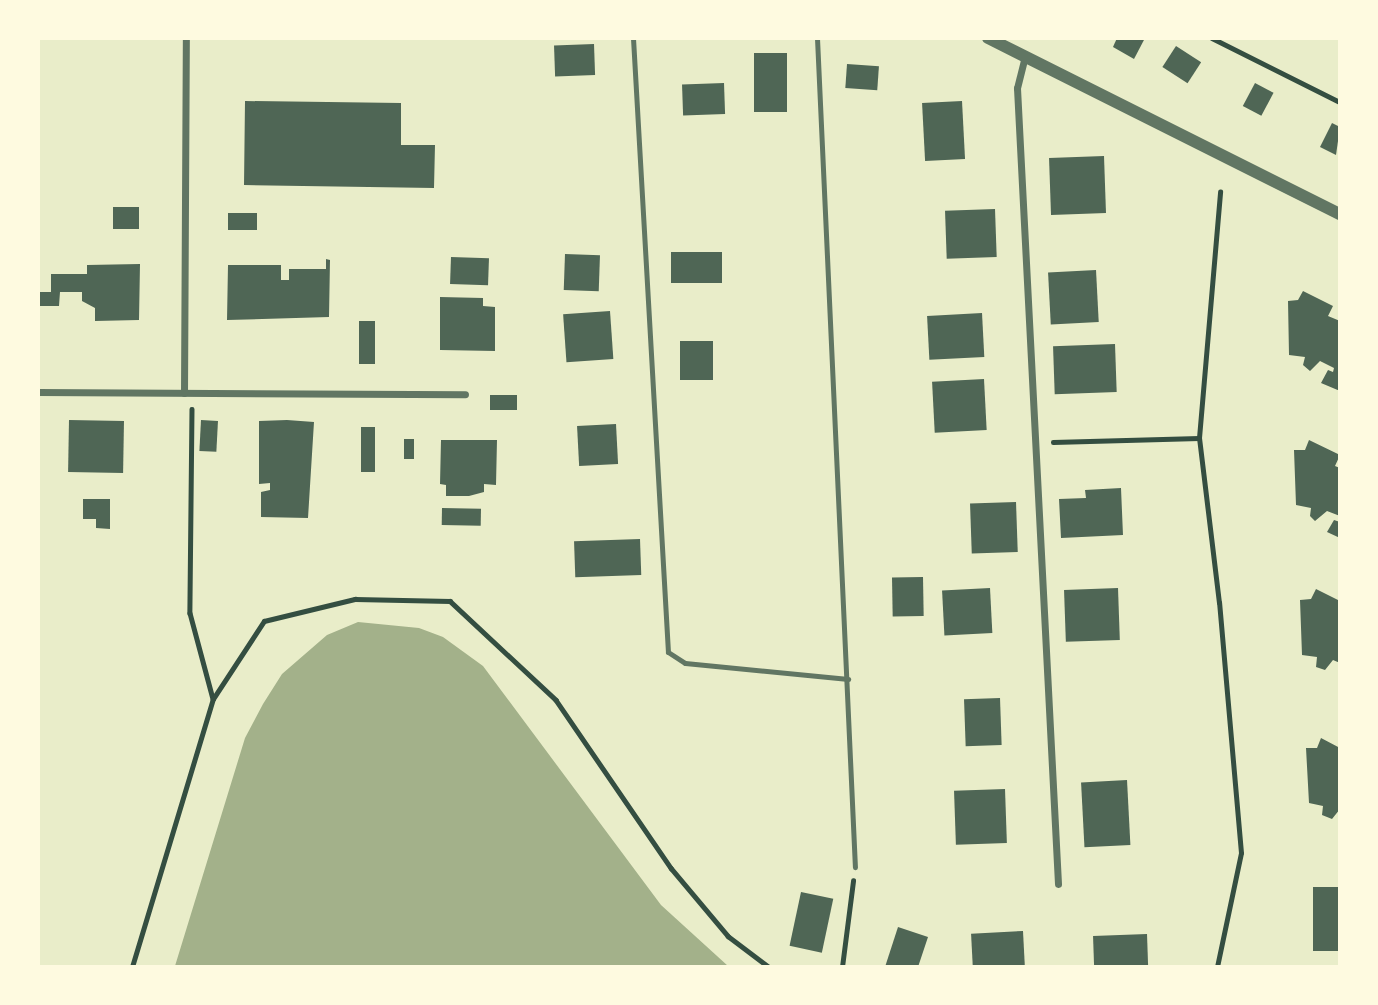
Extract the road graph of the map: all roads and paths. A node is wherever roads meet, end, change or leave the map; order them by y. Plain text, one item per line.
1 (186, 38) edge
2 (633, 38) edge
3 (817, 38) edge
4 (988, 38) edge
5 (1212, 38) edge
6 (1026, 55) junction
7 (1339, 102) edge
8 (1220, 192) dead end
9 (1339, 214) edge
10 (38, 392) edge
11 (184, 393) junction
12 (465, 394) dead end
13 (1199, 438) junction
14 (1035, 442) junction
15 (848, 680) junction
16 (213, 699) junction
17 (855, 867) joint
18 (1058, 884) dead end
19 (131, 967) edge
20 (769, 967) edge
21 (842, 967) edge
22 (1217, 967) edge

1 - 11 street
2 - 15 lane
3 - 15 lane
4 - 6 street
5 - 7 path
6 - 9 street
6 - 14 street
8 - 13 path
10 - 11 street
11 - 12 street
11 - 16 path
13 - 14 path
13 - 22 path
14 - 18 street
15 - 17 lane
16 - 19 path
16 - 20 path
17 - 21 path

